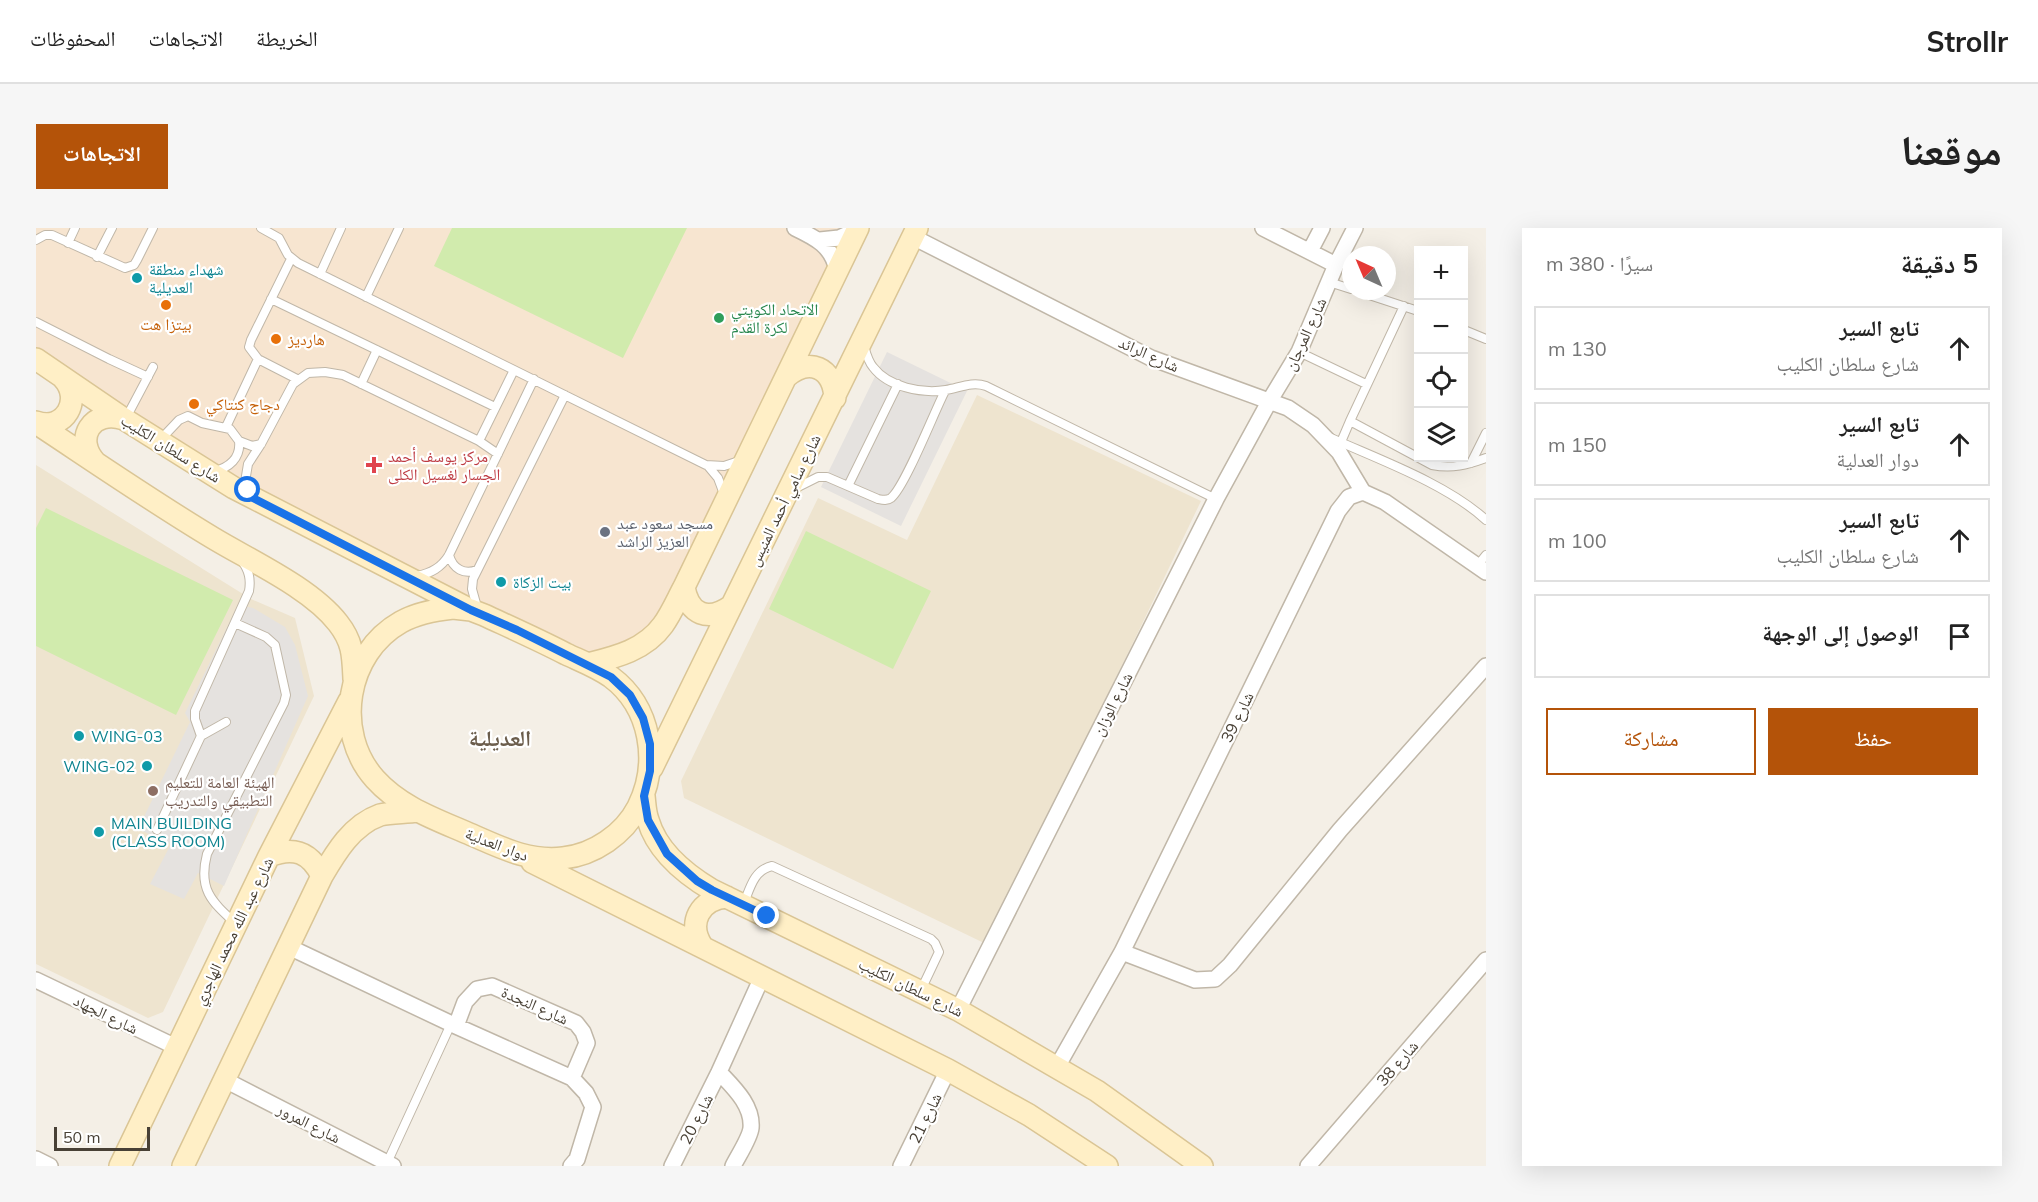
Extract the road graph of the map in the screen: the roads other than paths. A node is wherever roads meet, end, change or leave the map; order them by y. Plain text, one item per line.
1 (75, 228) edge
2 (112, 228) edge
3 (153, 228) edge
4 (261, 228) edge
5 (341, 228) edge
6 (399, 228) edge
7 (795, 228) edge
8 (1263, 228) edge
9 (1322, 228) edge
10 (1355, 228) edge
11 (857, 229) edge
12 (915, 232) edge
13 (36, 240) edge
14 (820, 240) junction
15 (68, 243) junction
16 (1310, 252) junction
17 (98, 257) junction
18 (291, 259) junction
19 (1336, 265) junction
20 (837, 270) junction
21 (320, 274) junction
22 (1329, 282) junction
23 (1342, 286) edge
24 (366, 297) junction
25 (271, 299) junction
26 (1385, 300) edge
27 (1404, 306) junction
28 (1414, 309) edge
29 (36, 322) edge
30 (1468, 332) edge
31 (861, 339) junction
32 (1486, 339) edge
33 (377, 350) junction
34 (1299, 352) junction
35 (36, 359) edge
36 (258, 359) junction
37 (153, 367) dead end
38 (514, 370) junction
39 (62, 376) junction
40 (148, 377) junction
41 (786, 377) junction
42 (297, 379) junction
43 (534, 380) junction
44 (361, 384) junction
45 (897, 384) junction
46 (1366, 384) junction
47 (945, 391) junction
48 (565, 395) junction
49 (834, 398) junction
50 (1270, 400) junction
51 (495, 407) junction
52 (125, 419) junction
53 (1350, 421) junction
54 (36, 423) edge
55 (226, 427) junction
56 (1486, 433) edge
57 (1324, 435) junction
58 (159, 440) junction
59 (239, 441) junction
60 (479, 441) junction
61 (1341, 442) junction
62 (261, 444) junction
63 (498, 454) junction
64 (748, 454) junction
65 (1486, 458) edge
66 (96, 463) junction
67 (1471, 463) junction
68 (706, 465) junction
69 (209, 472) junction
70 (848, 486) junction
71 (1363, 492) junction
72 (787, 494) junction
73 (253, 498) junction
74 (1216, 499) junction
75 (725, 503) junction
76 (1486, 520) edge
77 (230, 549) junction
78 (449, 555) junction
79 (1483, 564) edge
80 (477, 570) junction
81 (408, 578) junction
82 (684, 587) junction
83 (731, 606) junction
84 (478, 613) junction
85 (235, 623) junction
86 (588, 664) junction
87 (1486, 666) edge
88 (352, 689) junction
89 (226, 722) dead end
90 (201, 736) junction
91 (650, 771) junction
92 (644, 796) junction
93 (418, 811) junction
94 (156, 830) dead end
95 (518, 855) junction
96 (269, 856) junction
97 (322, 876) junction
98 (735, 901) junction
99 (236, 924) junction
100 (702, 946) junction
101 (289, 947) junction
102 (1122, 952) junction
103 (1486, 960) edge
104 (762, 976) junction
105 (36, 980) edge
106 (920, 991) junction
107 (958, 1010) junction
108 (453, 1025) junction
109 (176, 1047) junction
110 (1057, 1067) junction
111 (948, 1070) junction
112 (719, 1072) junction
113 (572, 1078) junction
114 (225, 1080) junction
115 (36, 1159) edge
116 (390, 1164) edge
117 (578, 1164) edge
118 (50, 1166) edge
119 (120, 1166) edge
120 (183, 1166) edge
121 (672, 1166) edge
122 (733, 1166) edge
123 (901, 1166) edge
124 (1107, 1166) edge
125 (1202, 1166) edge
126 (1308, 1166) edge

1 - 15 lane
2 - 17 lane
3 - 17 lane
4 - 18 lane
5 - 21 lane
6 - 24 lane
7 - 14 street
8 - 16 street
9 - 16 street
10 - 19 street, شارع المرجان
11 - 14 street
11 - 20 main road
12 - 31 main road, شارع سامي أحمد المنيس
12 - 50 street, شارع الرائد
13 - 15 lane
14 - 20 street
15 - 17 lane
16 - 19 street
18 - 21 lane
18 - 25 lane
19 - 22 street, شارع المرجان
20 - 41 main road
21 - 24 lane
22 - 23 lane
22 - 34 street, شارع المرجان
24 - 38 lane
25 - 33 lane
25 - 36 lane
26 - 27 lane
27 - 28 lane
27 - 46 lane
29 - 40 lane
30 - 32 lane
31 - 45 lane
31 - 49 main road, شارع سامي أحمد المنيس
33 - 44 lane
33 - 51 lane
34 - 46 lane
34 - 50 street, شارع المرجان
35 - 39 main road, شارع سلطان الكليب
36 - 42 lane
36 - 55 lane
37 - 40 lane
38 - 43 lane
38 - 51 lane
39 - 52 main road, شارع سلطان الكليب
39 - 54 main road
40 - 52 lane
41 - 49 main road
41 - 64 main road
42 - 44 lane
42 - 62 lane
43 - 48 lane
43 - 63 lane
44 - 60 lane
45 - 47 lane
45 - 70 lane
46 - 53 lane
47 - 70 lane
47 - 74 lane
48 - 68 lane
48 - 80 lane
49 - 72 main road, شارع سامي أحمد المنيس
50 - 57 street, شارع الرائد
50 - 74 street, شارع الوزان
51 - 60 lane
52 - 58 main road, شارع سلطان الكليب
52 - 66 main road
53 - 61 lane
53 - 67 lane
54 - 66 main road
55 - 58 lane
55 - 59 lane
56 - 67 lane
57 - 61 lane
57 - 71 street, شارع الرائد
58 - 69 main road, شارع سلطان الكليب
59 - 62 lane
59 - 69 lane
60 - 63 lane
61 - 76 lane
62 - 73 lane
63 - 78 lane
64 - 68 lane
64 - 75 main road
65 - 67 lane
66 - 77 main road
68 - 75 lane
69 - 73 main road, شارع سلطان الكليب
70 - 72 lane
71 - 79 street
71 - 102 street, شارع 39
72 - 83 main road, شارع سامي أحمد المنيس
73 - 81 main road, شارع سلطان الكليب
74 - 107 street, شارع الوزان
75 - 82 main road
77 - 85 lane
77 - 88 main road
78 - 80 lane
78 - 81 lane
80 - 84 lane
81 - 84 main road, شارع سلطان الكليب
82 - 83 main road
82 - 86 main road
83 - 91 main road, شارع سامي أحمد المنيس
84 - 86 main road, دوار العدلية
84 - 88 main road, دوار العدلية
85 - 90 lane
85 - 99 lane
86 - 91 main road, دوار العدلية
87 - 102 street
88 - 93 main road, دوار العدلية
88 - 96 main road, شارع عبد الله محمد الهاجري
89 - 90 lane
90 - 94 lane
91 - 92 main road, دوار العدلية
92 - 95 main road, دوار العدلية
92 - 98 main road, شارع سلطان الكليب
93 - 95 main road, دوار العدلية
93 - 97 main road
95 - 100 main road
96 - 97 main road
96 - 99 main road, شارع عبد الله محمد الهاجري
97 - 101 main road
98 - 100 main road
98 - 106 main road, شارع سلطان الكليب
98 - 106 lane
99 - 109 main road, شارع عبد الله محمد الهاجري
100 - 104 main road
101 - 108 street
101 - 114 main road
102 - 110 street, شارع 39
103 - 126 street, شارع 38
104 - 111 main road
104 - 112 street, شارع 20
105 - 109 street, شارع الجهاد
106 - 107 main road, شارع سلطان الكليب
107 - 110 main road, شارع سلطان الكليب
108 - 113 street
108 - 113 street, شارع النجدة
108 - 116 lane
109 - 119 main road, شارع عبد الله محمد الهاجري
110 - 125 main road, شارع سلطان الكليب
111 - 123 street, شارع 21
111 - 124 main road
112 - 121 street, شارع 20
112 - 122 street, شارع 20
113 - 117 street
114 - 116 street, شارع المرور
114 - 120 main road
115 - 118 street

